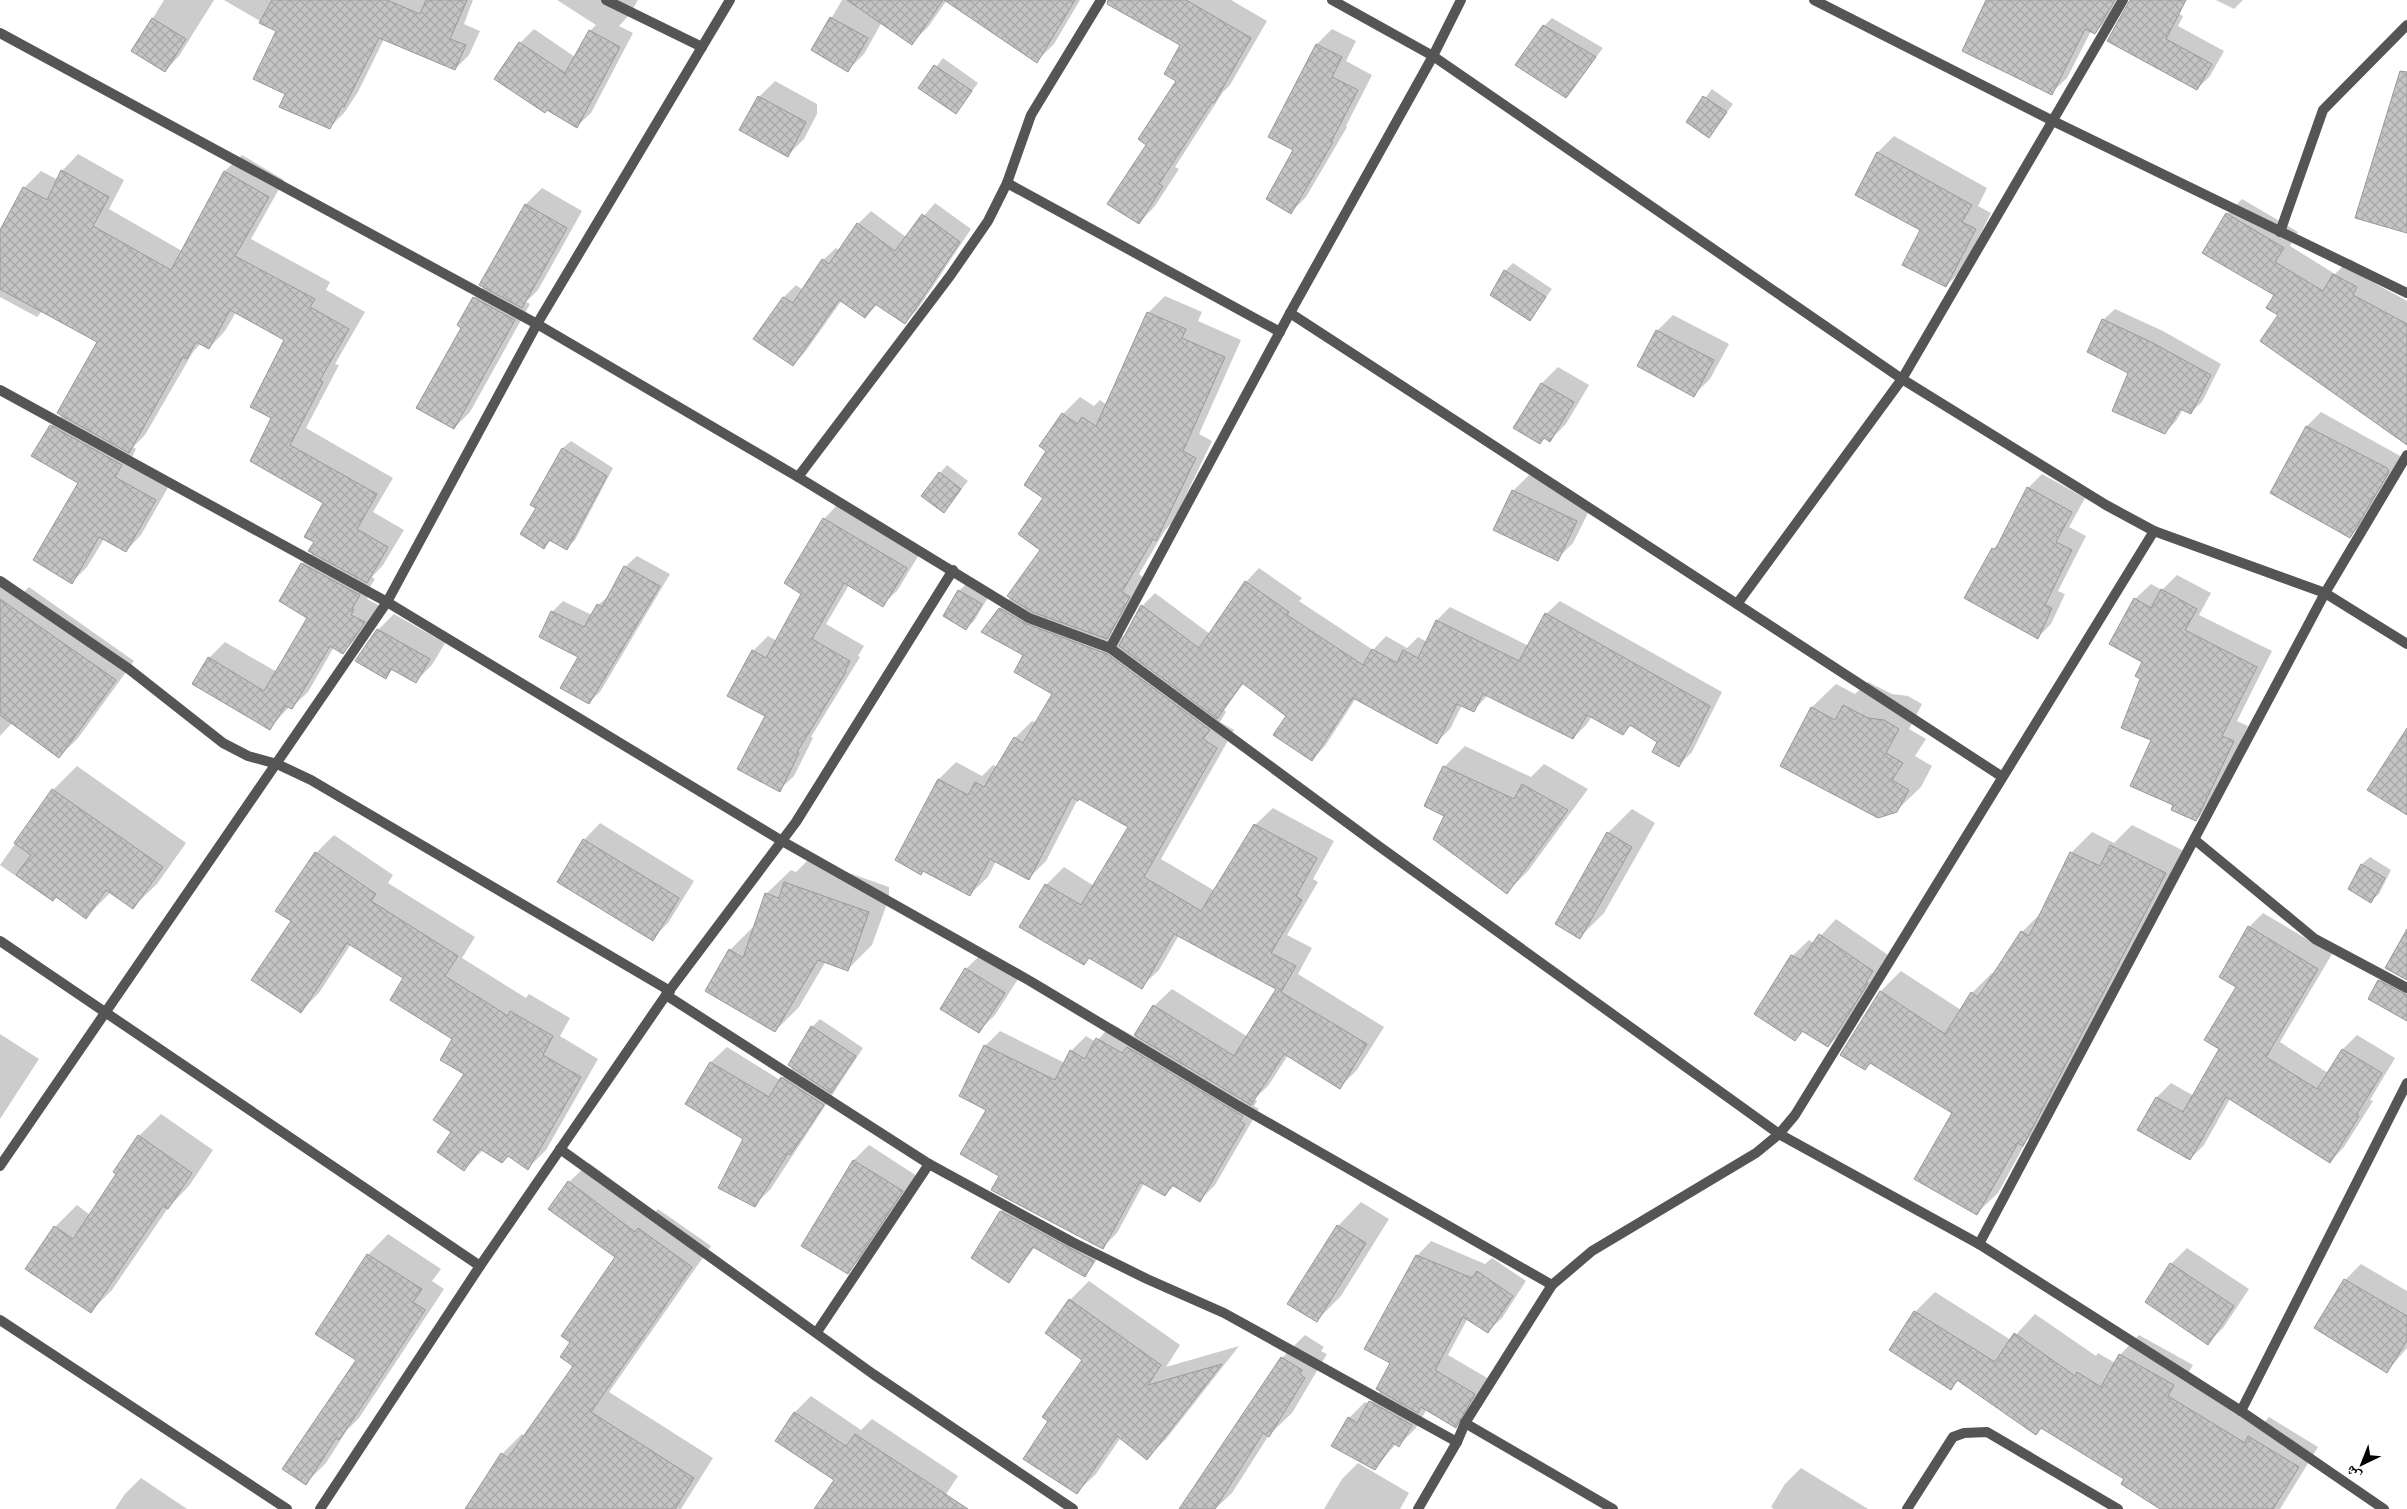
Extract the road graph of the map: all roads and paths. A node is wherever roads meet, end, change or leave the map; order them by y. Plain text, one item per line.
1 (606, 0) edge
2 (730, 0) edge
3 (1101, 0) edge
4 (1332, 0) edge
5 (1461, 0) edge
6 (1814, 0) edge
7 (2123, 0) edge
8 (2407, 25) edge
9 (0, 33) edge
10 (702, 47) junction
11 (1433, 56) junction
12 (2053, 121) junction
13 (1007, 183) junction
14 (2280, 232) junction
15 (2407, 293) edge
16 (1290, 313) junction
17 (537, 324) junction
18 (1280, 332) junction
19 (1902, 378) junction
20 (0, 390) edge
21 (2407, 455) edge
22 (798, 477) junction
23 (2154, 530) junction
24 (953, 570) junction
25 (0, 581) edge
26 (2325, 593) junction
27 (387, 602) junction
28 (1737, 604) junction
29 (2407, 644) edge
30 (1110, 648) junction
31 (277, 764) junction
32 (2001, 776) junction
33 (2195, 840) junction
34 (782, 841) junction
35 (0, 941) edge
36 (2407, 988) edge
37 (668, 993) junction
38 (104, 1012) junction
39 (2407, 1083) edge
40 (1779, 1134) junction
41 (560, 1149) junction
42 (929, 1164) junction
43 (0, 1166) edge
44 (1979, 1244) junction
45 (480, 1266) junction
46 (1552, 1284) junction
47 (0, 1320) edge
48 (817, 1332) junction
49 (2240, 1411) junction
50 (1465, 1423) junction
51 (1457, 1442) junction
52 (287, 1509) edge
53 (320, 1509) edge
54 (1073, 1509) edge
55 (1418, 1509) edge
56 (1613, 1509) edge
57 (1907, 1509) edge
58 (2118, 1509) edge
59 (2384, 1509) edge

1 - 10 street
2 - 10 street
3 - 13 street
4 - 11 street
5 - 11 street
6 - 12 street
7 - 12 street
8 - 14 street
9 - 17 street
10 - 17 street
11 - 16 street
11 - 19 street
12 - 14 street
12 - 19 street
13 - 18 street
13 - 22 street
14 - 15 street
16 - 18 street
16 - 28 street
17 - 22 street
17 - 27 street
18 - 30 street
19 - 23 street
19 - 28 street
20 - 27 street
21 - 26 street
22 - 24 street
23 - 26 street
23 - 32 street
24 - 30 street
24 - 34 street
25 - 31 street
26 - 29 street
26 - 33 street
27 - 31 street
27 - 34 street
28 - 32 street
30 - 40 street
31 - 37 street
31 - 38 street
32 - 40 street
33 - 36 street
33 - 44 street
34 - 37 street
34 - 46 street
35 - 38 street
37 - 41 street
37 - 42 street
38 - 43 street
38 - 45 street
39 - 49 street
40 - 44 street
40 - 46 street
41 - 45 street
41 - 48 street
42 - 48 street
42 - 51 street
44 - 49 street
45 - 53 street
46 - 50 street
47 - 52 street
48 - 54 street
49 - 59 street
50 - 51 street
50 - 56 street
51 - 55 street
57 - 58 street

